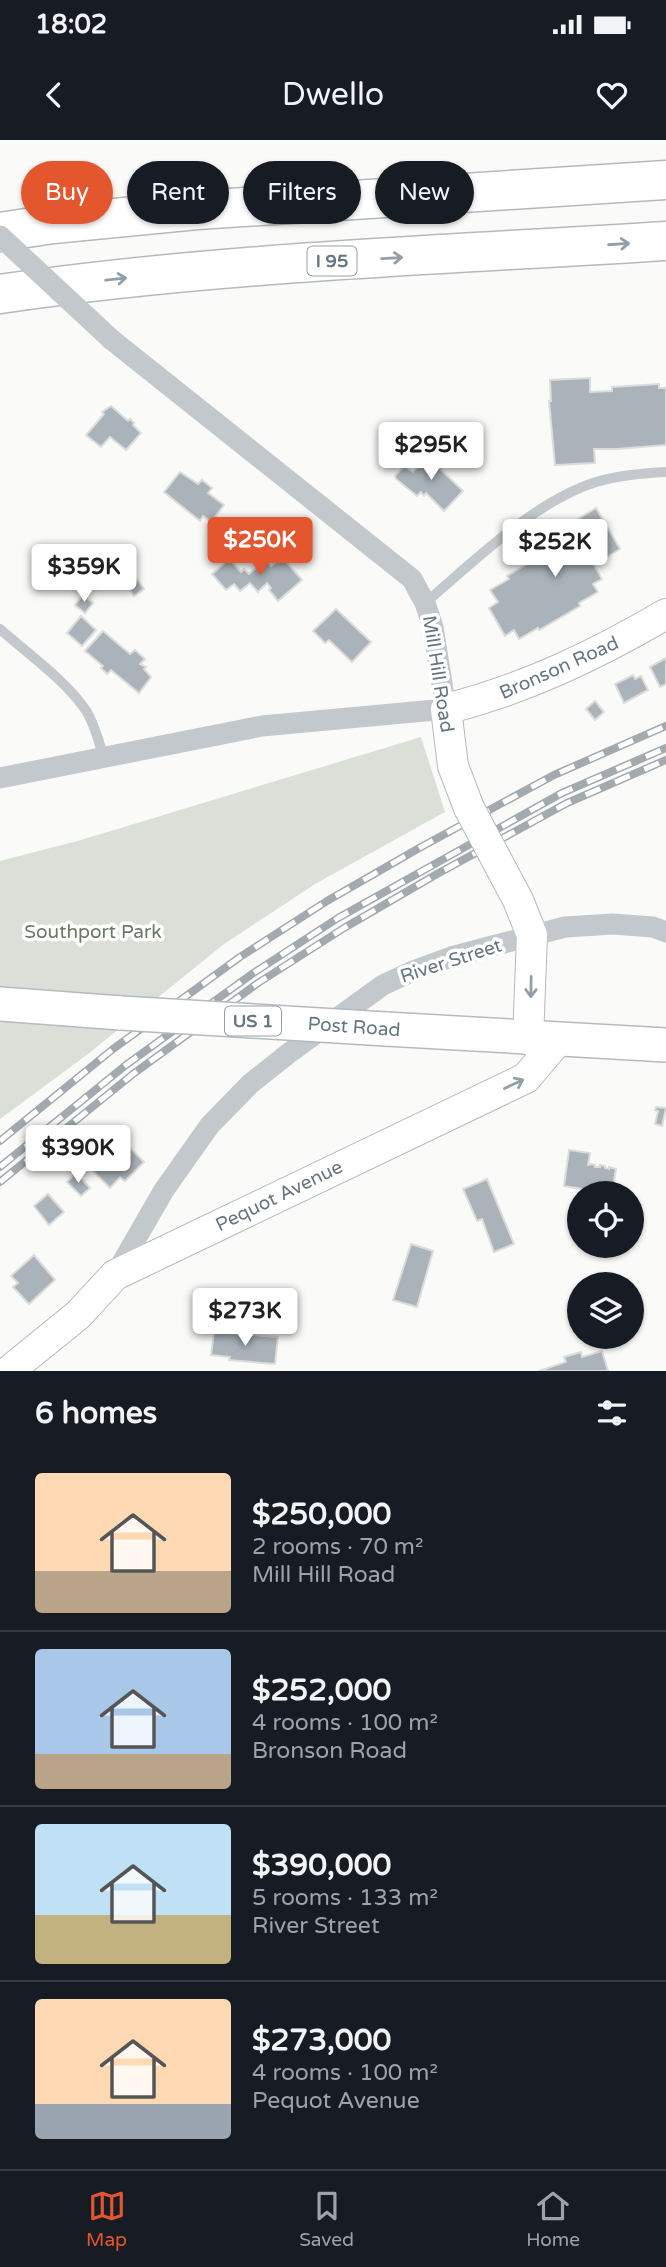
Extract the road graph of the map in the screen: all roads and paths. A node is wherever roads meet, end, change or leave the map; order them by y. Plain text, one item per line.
1 (666, 180) edge
2 (0, 234) edge
3 (666, 241) edge
4 (0, 294) edge
5 (666, 472) edge
6 (425, 603) junction
7 (666, 614) edge
8 (0, 629) edge
9 (446, 709) junction
10 (104, 758) junction
11 (0, 778) edge
12 (666, 932) edge
13 (532, 936) junction
14 (0, 1004) edge
15 (543, 1039) junction
16 (666, 1045) edge
17 (115, 1275) junction
18 (9, 1371) edge

1 - 2 highway
2 - 6 street, Mill Hill Road, bridge
4 -> 3 highway, I 95
5 - 6 lane
6 - 9 street, Mill Hill Road
7 - 9 street, Bronson Road
8 - 10 lane
9 - 10 street
9 - 13 street, Mill Hill Road, bridge
10 - 11 street
12 - 13 street, River Street
13 -> 15 street, Mill Hill Road
13 - 17 street, River Street
14 - 15 main road, Post Road / US 1, bridge
15 - 16 main road, Post Road / US 1
17 -> 15 street, Pequot Avenue
17 - 18 street, Pequot Avenue

